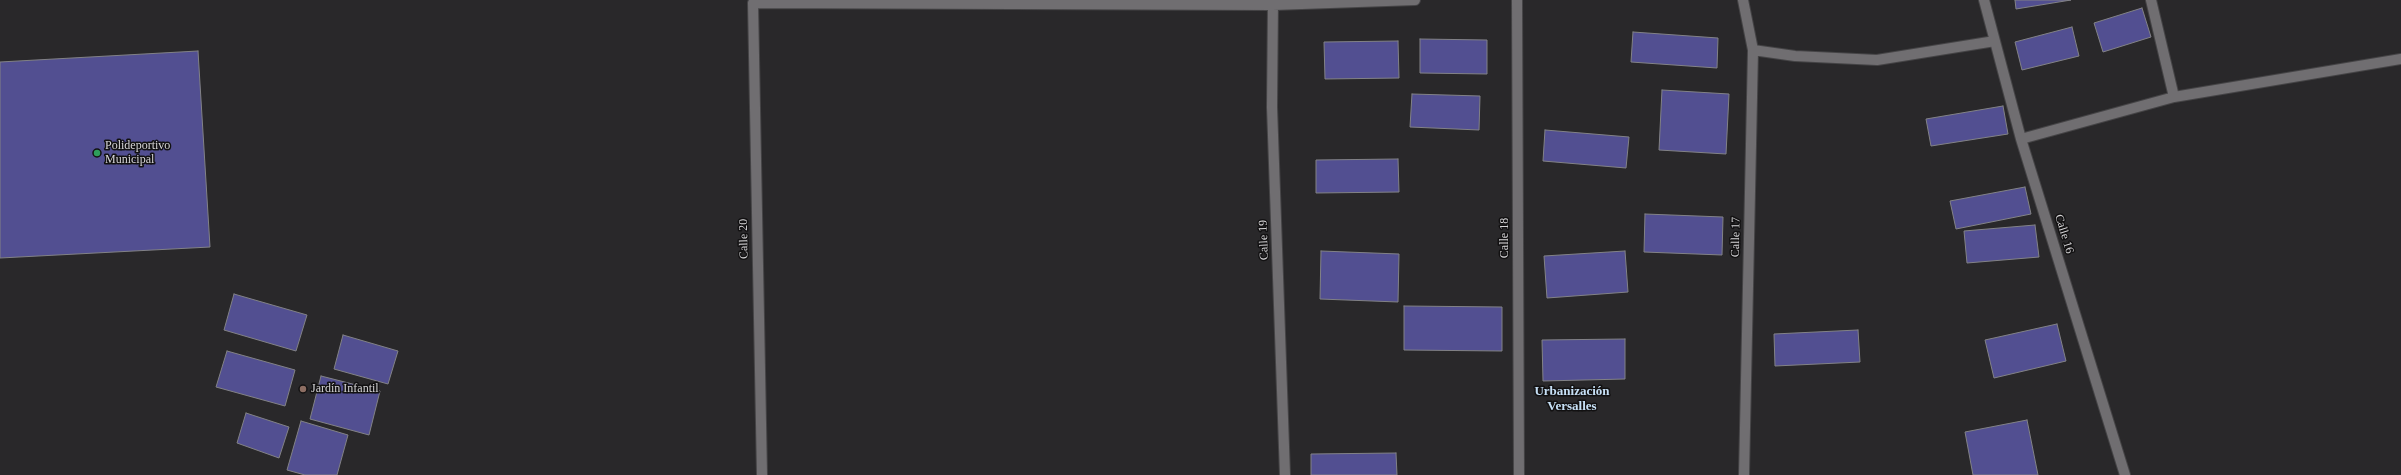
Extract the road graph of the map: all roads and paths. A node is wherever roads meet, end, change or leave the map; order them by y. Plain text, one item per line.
1 (1415, 0) edge
2 (1517, 0) edge
3 (1743, 0) edge
4 (1984, 0) edge
5 (2151, 0) edge
6 (1273, 2) edge
7 (1995, 41) junction
8 (1753, 50) junction
9 (2401, 59) edge
10 (2174, 97) junction
11 (2021, 139) junction
12 (762, 475) edge
13 (1285, 475) edge
14 (1519, 475) edge
15 (1744, 475) edge
16 (2125, 475) edge

1 - 6 street
2 - 14 street, Calle 18
3 - 8 street, Calle 17
4 - 7 street, Calle 16
5 - 10 street
6 - 12 street, Calle 20
6 - 13 street, Calle 19
7 - 8 street
7 - 11 street, Calle 16
8 - 15 street, Calle 17
9 - 10 street
10 - 11 street
11 - 16 street, Calle 16

